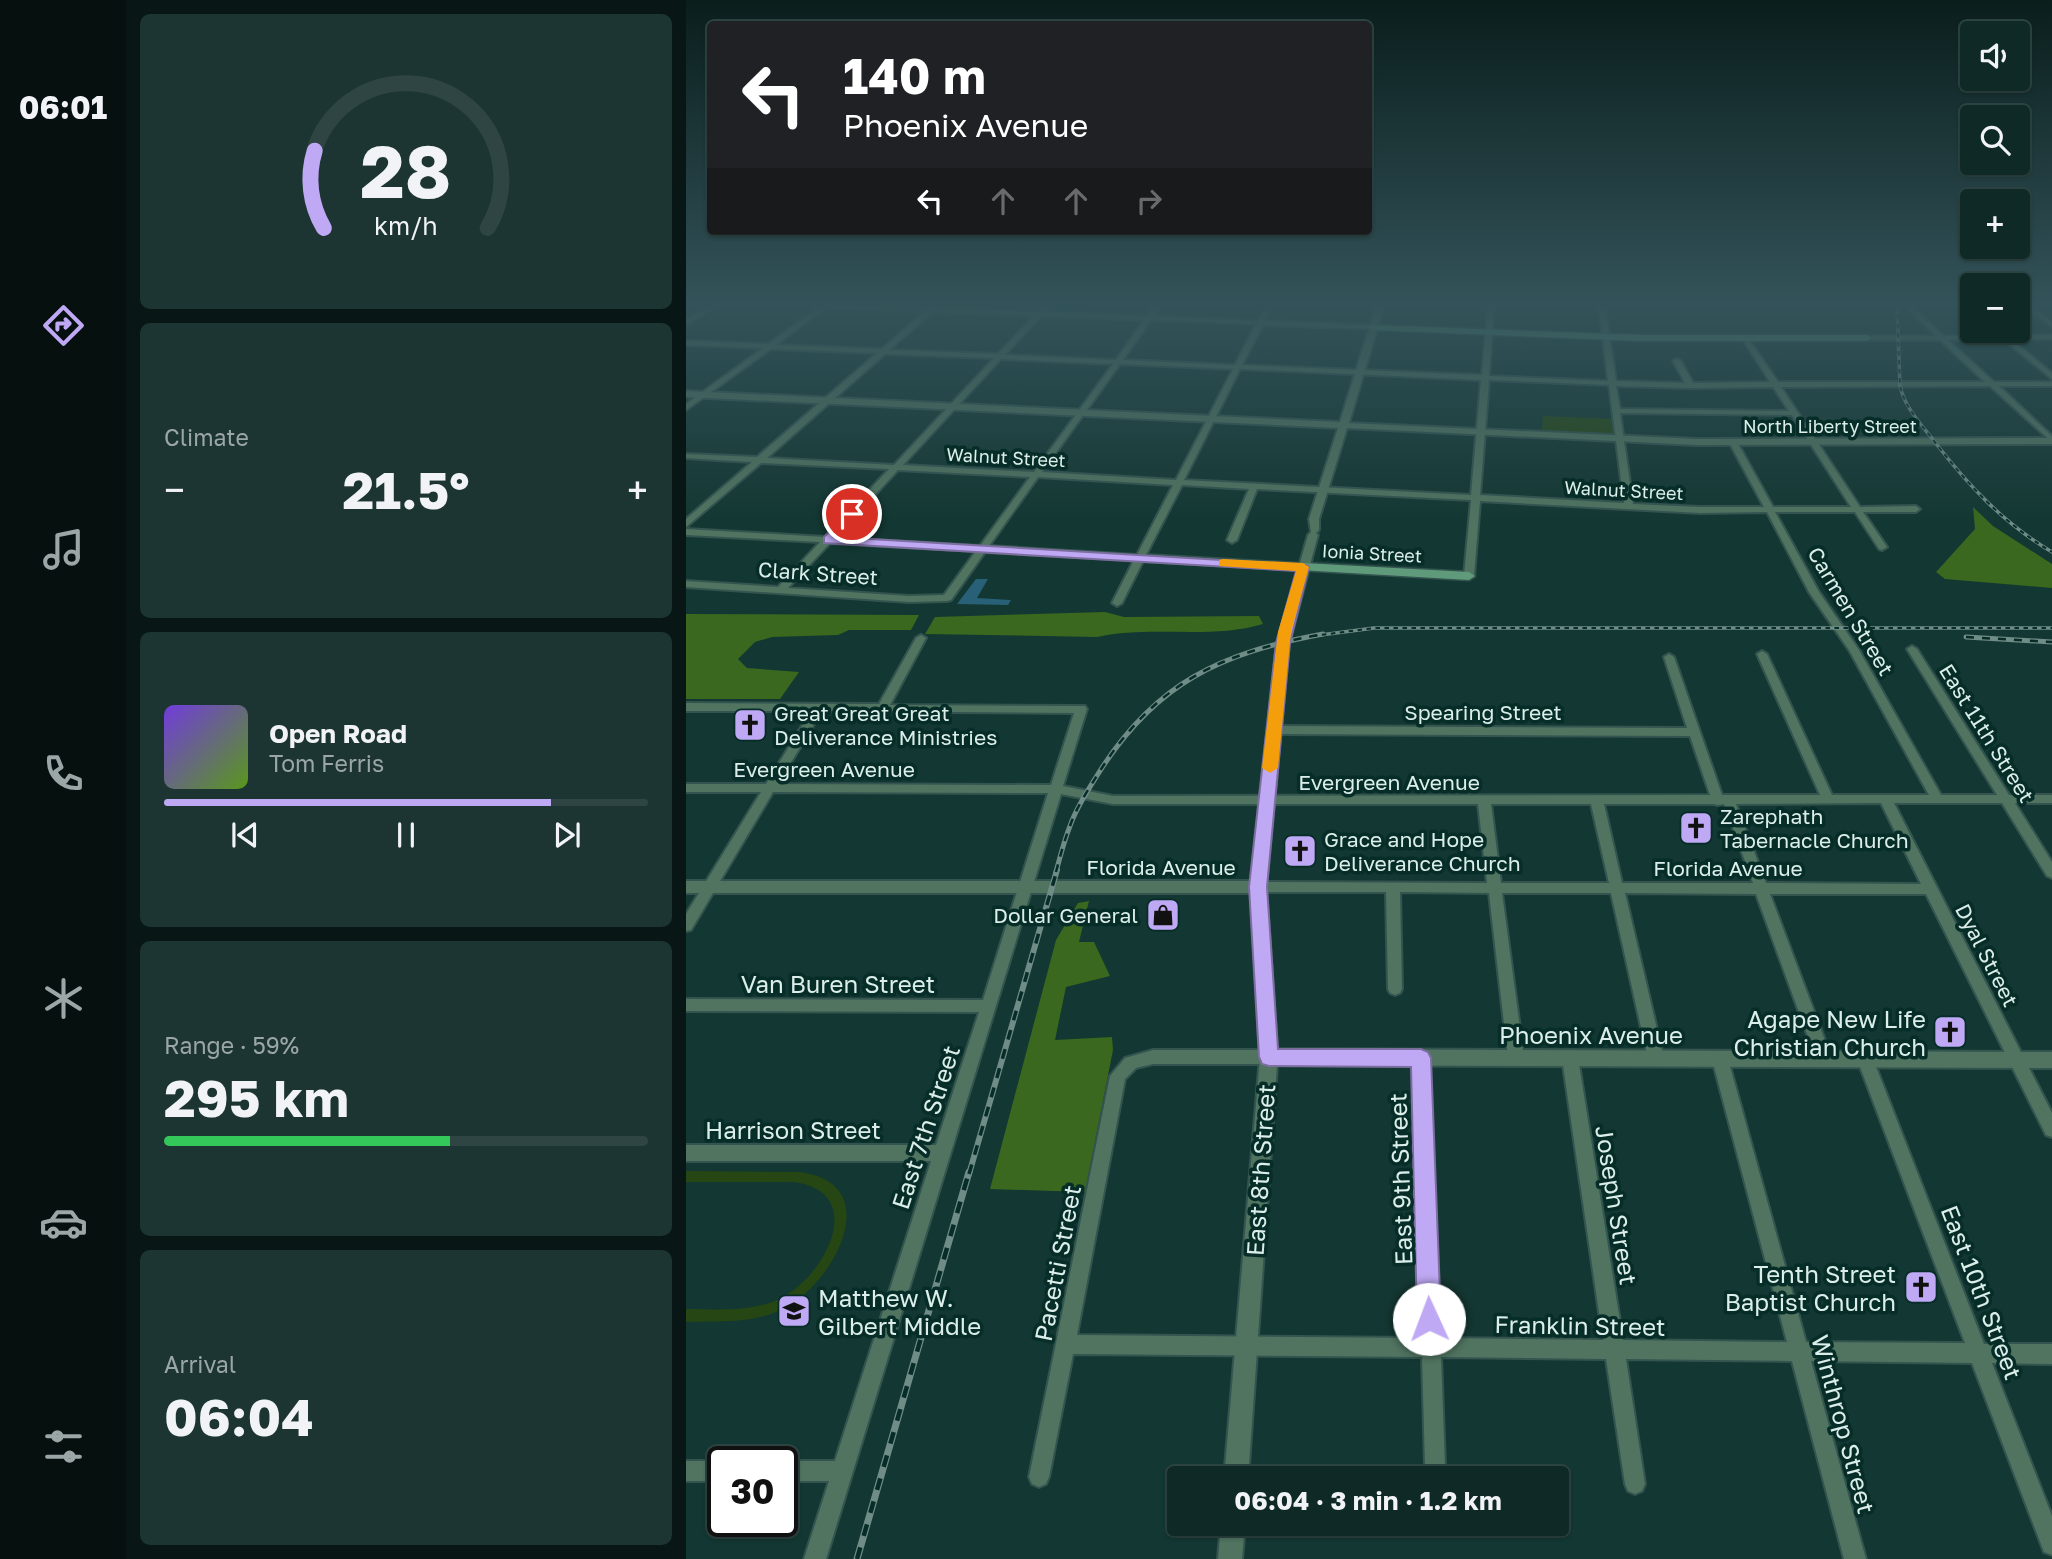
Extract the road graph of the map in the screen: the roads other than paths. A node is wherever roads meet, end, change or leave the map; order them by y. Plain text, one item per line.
1 (1485, 378) edge
2 (726, 379) edge
3 (852, 379) edge
4 (980, 379) edge
5 (1106, 379) edge
6 (1232, 379) edge
7 (1359, 379) edge
8 (1504, 379) edge
9 (1612, 379) edge
10 (1687, 379) edge
11 (1772, 379) edge
12 (1986, 379) edge
13 (1613, 383) junction
14 (2052, 384) edge
15 (1776, 385) junction
16 (1993, 385) junction
17 (1691, 386) junction
18 (686, 394) edge
19 (704, 395) junction
20 (826, 401) junction
21 (953, 407) junction
22 (686, 408) edge
23 (1616, 411) junction
24 (1081, 413) junction
25 (1795, 413) junction
26 (1212, 419) junction
27 (1345, 426) junction
28 (1481, 432) junction
29 (1620, 439) junction
30 (2052, 441) edge
31 (1733, 442) junction
32 (1813, 442) junction
33 (686, 456) edge
34 (760, 460) junction
35 (897, 467) junction
36 (1037, 475) junction
37 (1180, 482) junction
38 (1254, 486) junction
39 (1326, 490) junction
40 (1476, 498) junction
41 (1629, 506) junction
42 (1856, 509) junction
43 (1916, 509) dead end
44 (1770, 511) junction
45 (686, 524) edge
46 (686, 532) edge
47 (828, 540) junction
48 (1232, 540) dead end
49 (1882, 547) dead end
50 (983, 549) junction
51 (1141, 558) junction
52 (1303, 567) junction
53 (1469, 576) joint
54 (686, 584) edge
55 (781, 590) junction
56 (1117, 603) dead end
57 (921, 638) dead end
58 (1912, 649) dead end
59 (1762, 654) dead end
60 (1669, 657) dead end
61 (686, 706) edge
62 (819, 707) junction
63 (883, 707) junction
64 (1274, 730) junction
65 (1693, 732) junction
66 (686, 788) edge
67 (769, 789) junction
68 (1056, 789) junction
69 (1885, 799) junction
70 (2007, 799) junction
71 (2052, 799) edge
72 (1828, 800) junction
73 (1938, 800) junction
74 (1724, 801) junction
75 (1267, 802) junction
76 (1484, 802) junction
77 (1597, 802) junction
78 (2052, 873) edge
79 (686, 887) edge
80 (710, 887) junction
81 (1258, 887) junction
82 (1026, 888) junction
83 (1393, 888) junction
84 (1495, 888) junction
85 (1617, 889) junction
86 (1762, 889) junction
87 (1931, 889) junction
88 (686, 926) edge
89 (1395, 989) dead end
90 (686, 1005) edge
91 (989, 1006) junction
92 (1269, 1057) junction
93 (1421, 1058) junction
94 (1516, 1058) junction
95 (1570, 1058) junction
96 (1656, 1059) junction
97 (1720, 1059) junction
98 (1824, 1059) junction
99 (1865, 1059) junction
100 (2016, 1060) junction
101 (2052, 1060) edge
102 (1131, 1063) joint
103 (2052, 1130) edge
104 (686, 1153) edge
105 (942, 1153) junction
106 (1066, 1344) junction
107 (1246, 1345) junction
108 (1430, 1347) junction
109 (1615, 1351) junction
110 (1799, 1352) junction
111 (1980, 1354) junction
112 (2052, 1354) edge
113 (1237, 1466) edge
114 (1435, 1466) dead end
115 (686, 1471) edge
116 (707, 1471) edge
117 (798, 1471) edge
118 (842, 1471) junction
119 (1039, 1477) dead end
120 (1635, 1484) dead end
121 (1232, 1536) edge
122 (2052, 1544) edge
123 (815, 1559) edge
124 (1230, 1559) edge
125 (1855, 1559) edge

1 - 28 street
2 - 19 street
3 - 20 street
4 - 21 street
5 - 24 street
6 - 26 street
7 - 27 street, East 8th Street
8 - 13 street
9 - 13 street
10 - 17 street
11 - 15 street
12 - 16 street
13 - 17 street
13 - 23 street
14 - 16 street
15 - 16 street
15 - 17 street
15 - 25 street
16 - 30 street
18 - 19 street, North Liberty Street
19 - 20 street, North Liberty Street
19 - 22 street
20 - 21 street, North Liberty Street
20 - 34 street
21 - 24 street, North Liberty Street
21 - 35 street
23 - 25 street
23 - 29 street
24 - 26 street, North Liberty Street
24 - 36 street
25 - 32 street
26 - 27 street, North Liberty Street
26 - 37 street
27 - 28 street, North Liberty Street
27 - 39 street, East 8th Street
28 - 29 street, North Liberty Street
28 - 40 street
29 - 31 street, North Liberty Street
29 - 41 street
30 - 32 street, North Liberty Street
31 - 32 street, North Liberty Street
31 - 44 street, Carmen Street
32 - 42 street
33 - 34 street, Walnut Street
34 - 35 street, Walnut Street
34 - 45 street
35 - 36 street, Walnut Street
35 - 47 street
36 - 37 street, Walnut Street
36 - 50 street
37 - 38 street, Walnut Street
37 - 51 street
38 - 39 street, Walnut Street
38 - 48 street
39 - 40 street, Walnut Street
39 - 52 street, East 8th Street
40 - 41 street, Walnut Street
40 - 53 street
41 - 44 street, Walnut Street
42 - 43 street, Walnut Street
42 - 44 street, Walnut Street
42 - 49 street
44 - 73 street, Carmen Street
46 - 47 street, Ionia Street
47 - 50 street, Ionia Street
47 - 55 street
50 - 51 street, Ionia Street
50 - 55 street, Clark Street
51 - 52 street, Ionia Street
51 - 56 street
52 - 53 main road, Ionia Street
52 - 64 street, East 8th Street
54 - 55 street, Clark Street
57 - 63 street
58 - 70 street, East 11th Street
59 - 72 street
60 - 65 street
61 - 62 street
62 - 63 street
62 - 67 street
63 - 68 street, East 7th Street
64 - 65 street, Spearing Street
64 - 75 street, East 8th Street
65 - 74 street
66 - 67 street, Evergreen Avenue
67 - 68 street, Evergreen Avenue
67 - 80 street
68 - 75 street, Evergreen Avenue
68 - 82 street, East 7th Street
69 - 72 street, Evergreen Avenue
69 - 73 street, Evergreen Avenue
69 - 87 street, Dyal Street
70 - 71 street, Evergreen Avenue
70 - 73 street, Evergreen Avenue
70 - 78 street, East 11th Street
72 - 74 street, Evergreen Avenue
74 - 77 street, Evergreen Avenue
74 - 86 street
75 - 76 street, Evergreen Avenue
75 - 81 street, East 8th Street
76 - 77 street, Evergreen Avenue
76 - 84 street
77 - 85 street
79 - 80 street, Florida Avenue
80 - 82 street, Florida Avenue
80 - 88 street
81 - 82 street, Florida Avenue
81 - 83 street, Florida Avenue
81 - 92 street, East 8th Street
82 - 91 street, East 7th Street
83 - 84 street, Florida Avenue
83 - 89 street
84 - 85 street, Florida Avenue
84 - 94 street
85 - 86 street, Florida Avenue
85 - 96 street
86 - 87 street, Florida Avenue
86 - 98 street
87 - 100 street, Dyal Street
90 - 91 street, Van Buren Street
91 - 105 street, East 7th Street
92 - 93 street, Phoenix Avenue
92 - 102 street, Phoenix Avenue
92 - 107 street, East 8th Street
93 - 94 street, Phoenix Avenue
93 - 108 street, East 9th Street
94 - 95 street, Phoenix Avenue
95 - 96 street, Phoenix Avenue
95 - 109 street, Joseph Street
96 - 97 street, Phoenix Avenue
97 - 98 street, Phoenix Avenue
97 - 110 street, Winthrop Street
98 - 99 street, Phoenix Avenue
99 - 100 street, Phoenix Avenue
99 - 111 street, East 10th Street
100 - 101 street, Phoenix Avenue
100 - 103 street, Dyal Street
102 - 106 street, Pacetti Street
104 - 105 street, Harrison Street
105 - 118 street, East 7th Street
106 - 107 street, Franklin Street
106 - 119 street, Pacetti Street
107 - 108 street, Franklin Street
107 - 113 street, East 8th Street
108 - 109 street, Franklin Street
108 - 114 street, East 9th Street
109 - 110 street, Franklin Street
109 - 120 street, Joseph Street
110 - 111 street, Franklin Street
110 - 125 street, Winthrop Street
111 - 112 street, Franklin Street
111 - 122 street, East 10th Street
115 - 116 street
117 - 118 street
118 - 123 street, East 7th Street
121 - 124 street

